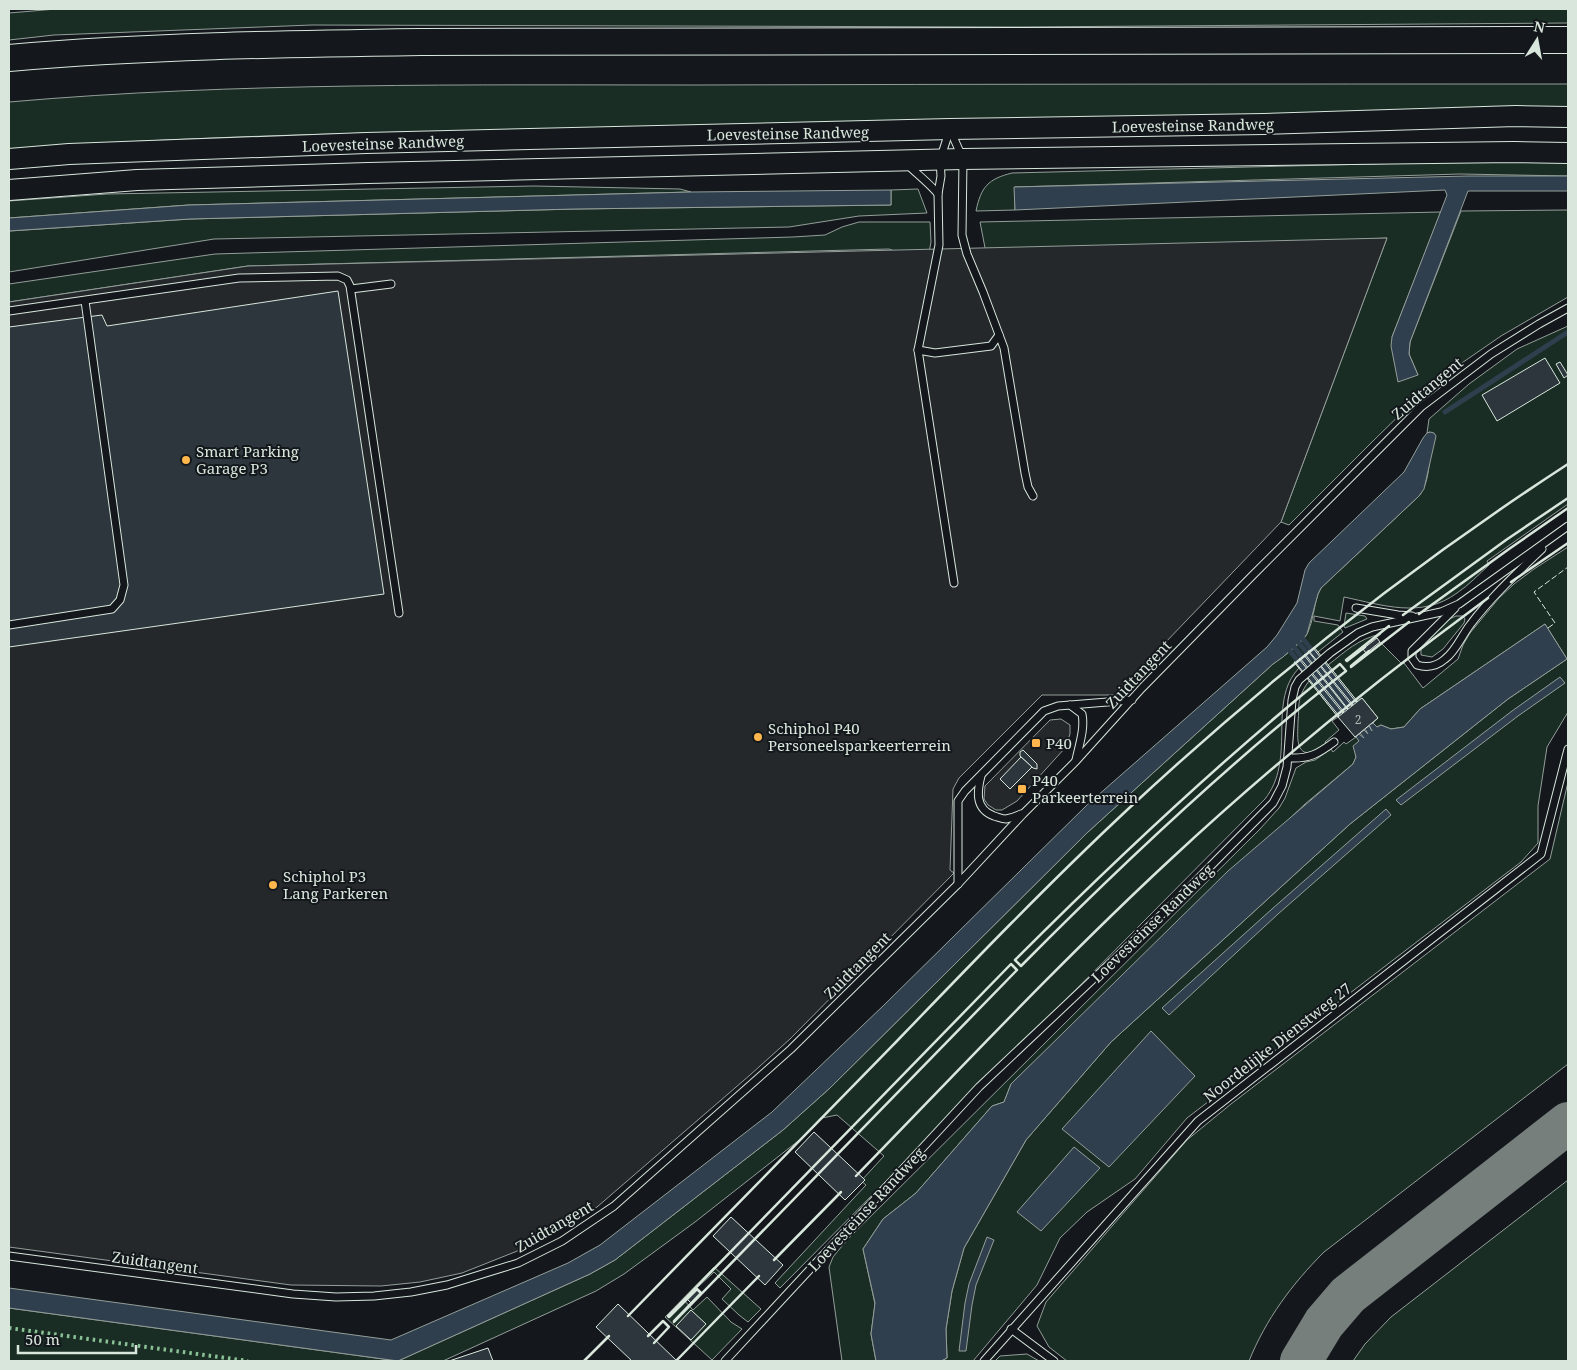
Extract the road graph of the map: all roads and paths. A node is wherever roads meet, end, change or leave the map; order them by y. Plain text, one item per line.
1 (1568, 40) edge
2 (9, 58) edge
3 (1568, 117) edge
4 (950, 129) junction
5 (1568, 153) edge
6 (9, 159) edge
7 (963, 159) junction
8 (940, 160) junction
9 (904, 161) junction
10 (9, 190) edge
11 (938, 194) junction
12 (391, 284) dead end
13 (351, 289) junction
14 (85, 301) junction
15 (1568, 308) edge
16 (9, 311) edge
17 (999, 335) junction
18 (918, 350) junction
19 (1033, 496) dead end
20 (1566, 528) edge
21 (954, 583) dead end
22 (1458, 604) junction
23 (1356, 608) dead end
24 (399, 612) dead end
25 (1441, 612) junction
26 (9, 625) edge
27 (1132, 700) junction
28 (1070, 705) junction
29 (1334, 742) dead end
30 (1568, 748) edge
31 (1288, 758) junction
32 (1076, 761) junction
33 (982, 775) junction
34 (1024, 814) junction
35 (958, 884) junction
36 (9, 1256) edge
37 (1011, 1329) junction
38 (725, 1361) edge
39 (984, 1361) edge
40 (1054, 1361) edge

1 - 2 highway
3 - 4 street, Loevesteinse Randweg
4 - 6 street, Loevesteinse Randweg
4 - 7 lane
4 - 8 lane
5 - 7 street, Loevesteinse Randweg
7 - 8 street, Loevesteinse Randweg
7 - 17 lane
8 - 9 street, Loevesteinse Randweg
8 - 11 lane
9 - 10 street, Loevesteinse Randweg
9 - 11 lane
11 - 18 lane
12 - 13 lane
13 - 14 lane
13 - 24 lane
14 - 16 lane
14 - 26 lane
15 - 27 lane, Zuidtangent
17 - 18 lane
17 - 19 lane
18 - 21 lane
20 - 22 lane, Loevesteinse Randweg
20 - 22 lane
22 - 25 lane, Loevesteinse Randweg
23 - 25 lane
25 - 31 lane, Loevesteinse Randweg
27 - 28 lane
27 - 32 lane, Zuidtangent
28 - 32 lane
28 - 33 lane
29 - 31 lane
30 - 37 lane, Noordelijke Dienstweg 27
31 - 38 lane, Loevesteinse Randweg
32 - 34 lane, Zuidtangent
33 - 34 lane
33 - 35 lane
34 - 35 lane, Zuidtangent
35 - 36 lane, Zuidtangent
37 - 39 lane, Noordelijke Dienstweg 27
37 - 40 lane

